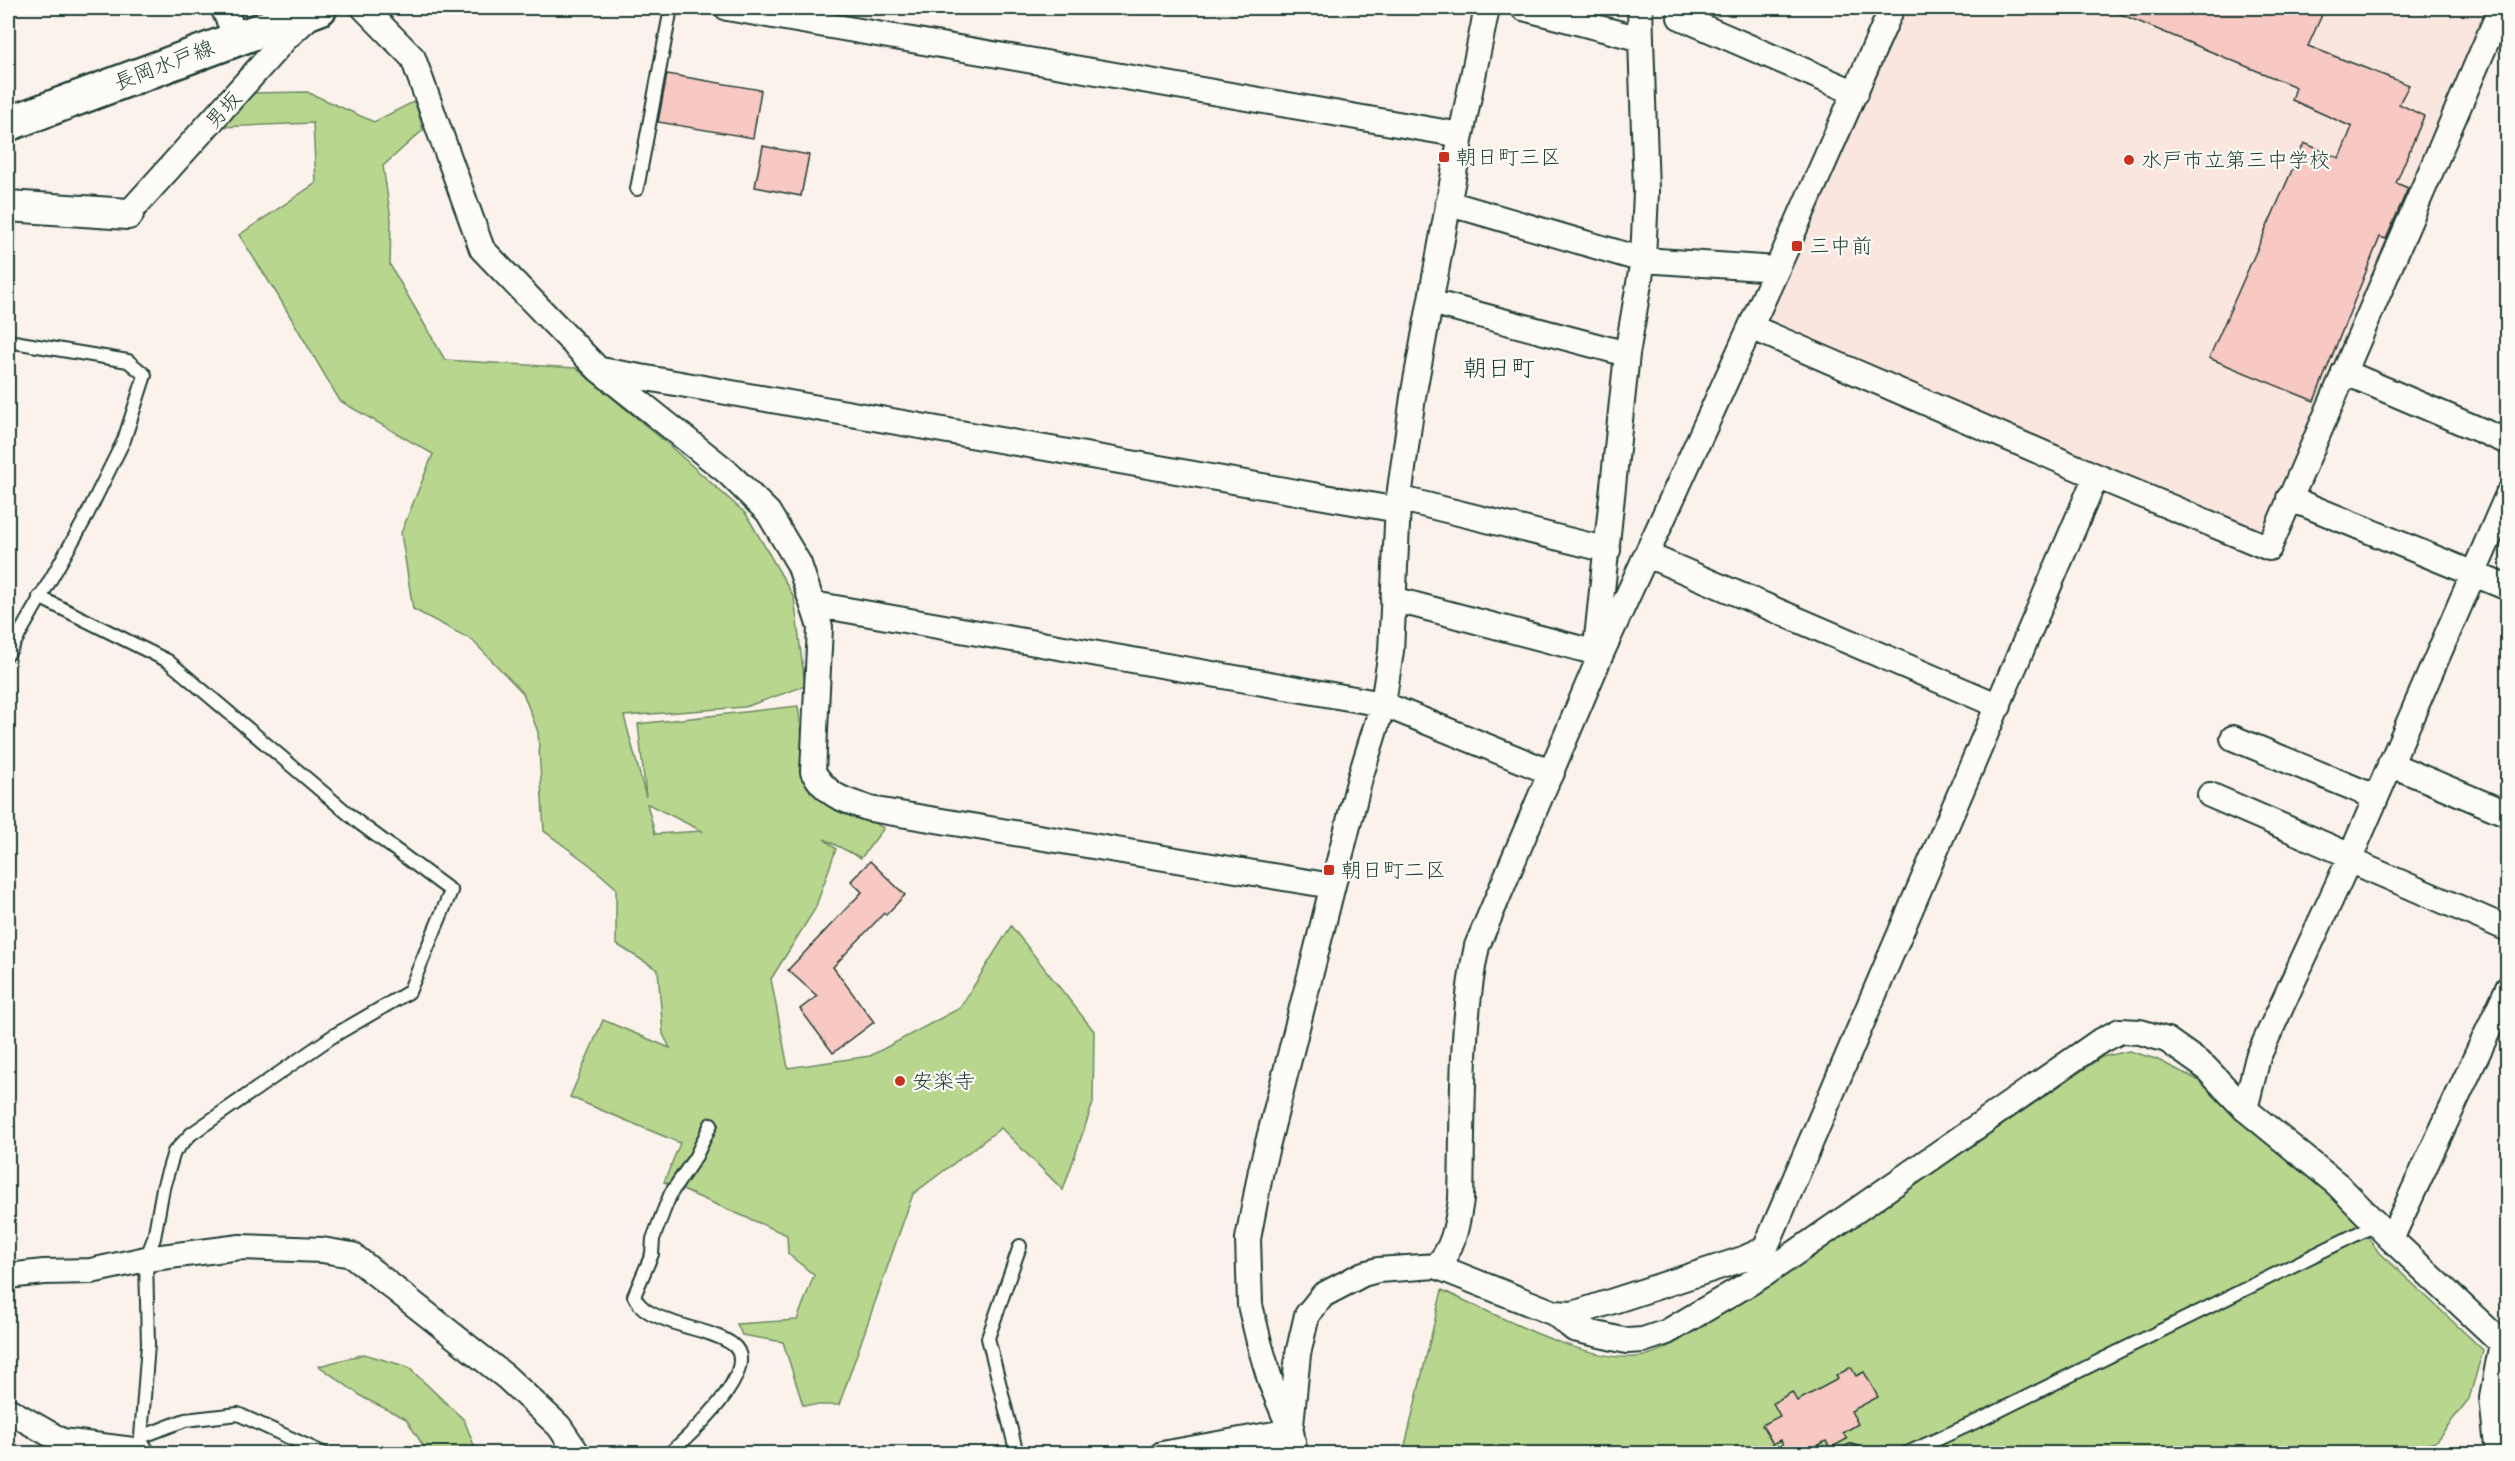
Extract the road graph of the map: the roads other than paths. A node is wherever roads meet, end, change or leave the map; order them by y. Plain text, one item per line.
1 (223, 8) edge
2 (320, 8) edge
3 (364, 8) edge
4 (671, 8) edge
5 (726, 8) edge
6 (1487, 8) edge
7 (1523, 8) edge
8 (1640, 8) edge
9 (1892, 8) edge
10 (2501, 8) edge
11 (1680, 17) dead end
12 (237, 38) junction
13 (1641, 39) junction
14 (1856, 93) junction
15 (8, 124) edge
16 (1461, 135) junction
17 (637, 189) dead end
18 (1448, 203) junction
19 (8, 206) edge
20 (128, 214) joint
21 (8, 244) edge
22 (1643, 260) junction
23 (1778, 269) junction
24 (1431, 302) junction
25 (1751, 327) junction
26 (8, 341) edge
27 (1627, 354) junction
28 (598, 369) junction
29 (2344, 372) junction
30 (2508, 442) edge
31 (2096, 476) junction
32 (2508, 494) edge
33 (2289, 498) junction
34 (1398, 504) junction
35 (1608, 550) junction
36 (1647, 555) junction
37 (2473, 574) junction
38 (2508, 588) edge
39 (39, 597) junction
40 (1394, 599) junction
41 (813, 604) junction
42 (8, 654) edge
43 (1601, 654) junction
44 (1383, 704) junction
45 (1999, 706) junction
46 (2233, 738) dead end
47 (2390, 764) junction
48 (1552, 773) junction
49 (2210, 795) dead end
50 (2375, 797) junction
51 (2508, 814) edge
52 (2350, 858) junction
53 (1332, 886) junction
54 (2508, 929) edge
55 (2507, 990) edge
56 (2245, 1109) junction
57 (711, 1124) dead end
58 (2384, 1232) junction
59 (1020, 1246) dead end
60 (146, 1259) junction
61 (1436, 1266) junction
62 (8, 1276) edge
63 (1554, 1313) junction
64 (8, 1410) edge
65 (1293, 1442) edge
66 (142, 1447) edge
67 (325, 1454) edge
68 (578, 1454) edge
69 (669, 1454) edge
70 (1017, 1454) edge
71 (1162, 1454) edge
72 (1905, 1454) edge
73 (2507, 1454) edge

1 - 12 street
2 - 12 main road, 長岡水戸線
2 - 20 street, 男坂
3 - 28 street
4 - 17 lane
5 - 16 street
6 - 16 street
7 - 13 street
8 - 13 street
9 - 14 street
10 - 29 street
11 - 14 street
12 - 15 main road, 長岡水戸線
13 - 22 street
14 - 23 street
16 - 18 street
18 - 22 street
18 - 24 street
19 - 20 street
19 - 21 lane
22 - 23 street
22 - 27 street
23 - 25 street
24 - 27 street
24 - 34 street
25 - 31 street
25 - 36 street
26 - 39 lane
27 - 35 street
28 - 34 street
28 - 41 street
29 - 30 street
29 - 33 street
31 - 33 street
31 - 45 street
32 - 37 street
33 - 37 street
34 - 35 street
34 - 40 street
35 - 43 street
36 - 43 street
36 - 45 street
37 - 38 street
37 - 47 street
39 - 42 lane
39 - 60 lane
40 - 43 street
40 - 44 street
41 - 44 street
41 - 53 street
43 - 48 street
44 - 48 street
44 - 53 street
45 - 63 street
46 - 50 street
47 - 50 street
47 - 51 street
48 - 61 street
49 - 52 street
50 - 52 street
52 - 54 street
52 - 56 street
53 - 65 street
55 - 58 street
56 - 58 street
56 - 63 street
57 - 69 lane
58 - 72 lane
58 - 73 street
59 - 70 lane
60 - 62 street
60 - 66 lane
60 - 68 street
61 - 63 street
61 - 65 street
64 - 66 street
65 - 71 street
66 - 67 lane

